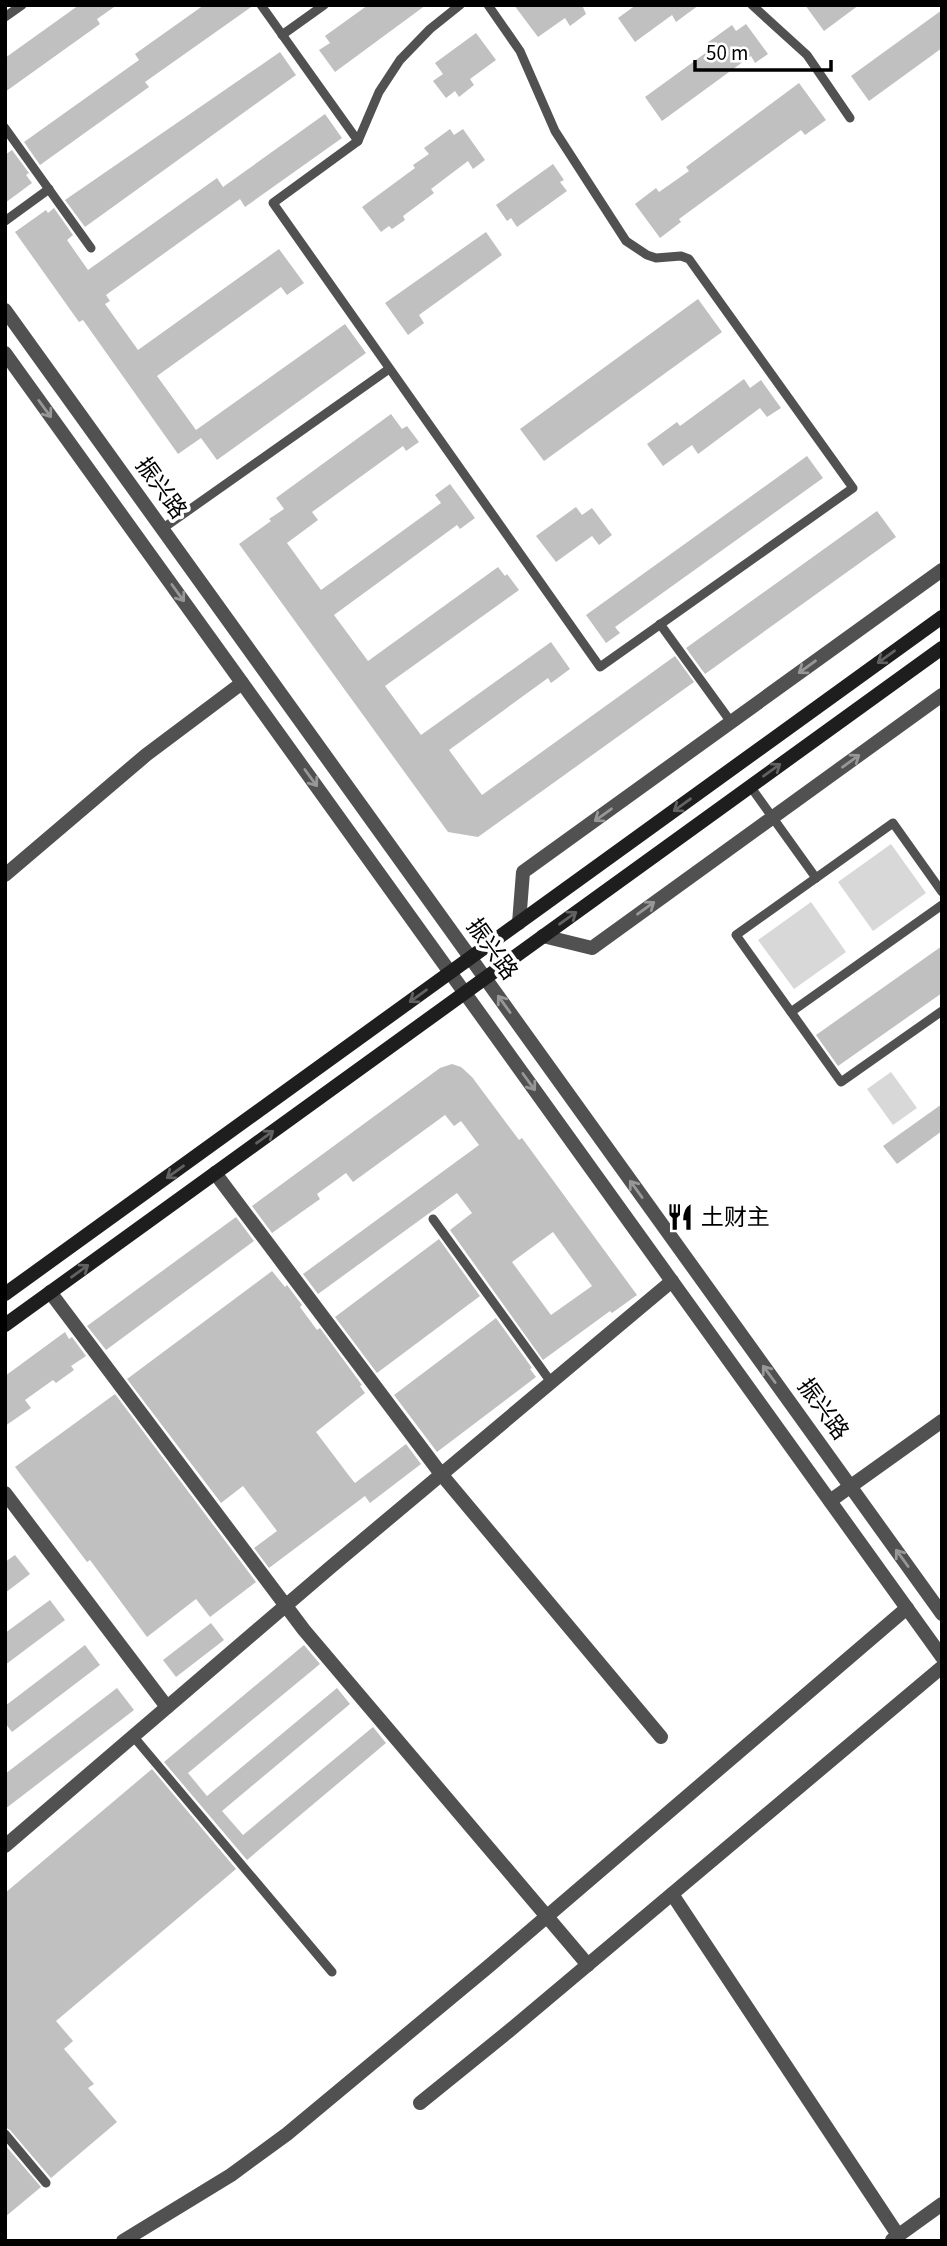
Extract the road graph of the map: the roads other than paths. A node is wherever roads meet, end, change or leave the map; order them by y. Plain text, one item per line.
1 (22, 5) edge
2 (261, 5) edge
3 (324, 5) edge
4 (460, 5) edge
5 (488, 5) edge
6 (757, 6) edge
7 (5, 17) edge
8 (282, 35) junction
9 (850, 118) dead end
10 (5, 128) edge
11 (358, 141) junction
12 (49, 189) junction
13 (5, 220) edge
14 (91, 248) dead end
15 (5, 310) edge
16 (5, 353) edge
17 (390, 369) junction
18 (162, 529) junction
19 (942, 570) edge
20 (942, 617) edge
21 (660, 624) junction
22 (942, 648) edge
23 (242, 682) junction
24 (942, 695) edge
25 (731, 722) junction
26 (750, 786) junction
27 (772, 817) junction
28 (5, 876) edge
29 (816, 878) junction
30 (942, 892) edge
31 (942, 905) edge
32 (519, 923) junction
33 (543, 936) junction
34 (471, 958) junction
35 (450, 973) junction
36 (485, 978) junction
37 (465, 993) junction
38 (942, 1011) edge
39 (791, 1012) junction
40 (215, 1173) junction
41 (432, 1219) dead end
42 (672, 1281) junction
43 (50, 1292) junction
44 (5, 1294) edge
45 (5, 1325) edge
46 (551, 1382) junction
47 (942, 1421) edge
48 (441, 1474) junction
49 (850, 1486) junction
50 (5, 1493) edge
51 (830, 1501) junction
52 (285, 1606) junction
53 (907, 1608) junction
54 (942, 1614) edge
55 (942, 1657) edge
56 (942, 1668) edge
57 (167, 1707) junction
58 (133, 1736) junction
59 (661, 1737) dead end
60 (5, 1846) edge
61 (672, 1894) junction
62 (547, 1916) junction
63 (588, 1965) junction
64 (332, 1972) dead end
65 (420, 2103) dead end
66 (5, 2134) edge
67 (46, 2183) dead end
68 (942, 2204) edge
69 (903, 2236) edge
70 (123, 2241) edge

1 - 7 lane
2 - 8 lane
3 - 8 lane
4 - 11 lane
5 - 21 lane
6 - 9 lane
8 - 11 lane
10 - 12 lane
11 - 17 lane
12 - 13 lane
12 - 14 lane
15 - 18 street, 振兴路
16 -> 23 street, 振兴路
17 - 18 lane
17 - 21 lane
18 - 34 street, 振兴路
19 -> 25 street
20 -> 32 main road
21 - 25 lane
26 -> 22 main road
23 - 28 street
23 -> 35 street, 振兴路
27 -> 24 street
25 -> 32 street
26 - 27 lane
33 -> 26 main road
27 - 29 lane
33 -> 27 street
29 - 30 lane
29 - 39 lane
31 - 39 lane
32 - 34 main road
33 - 36 main road
34 - 35 main road
34 - 36 street, 振兴路
35 - 37 street, 振兴路
35 -> 44 main road
36 - 37 main road
49 -> 36 street, 振兴路
40 -> 37 main road
37 -> 42 street, 振兴路
38 - 39 lane
43 -> 40 main road
40 - 48 street
41 - 46 lane
42 - 46 street
42 - 51 street, 振兴路
43 - 45 main road
43 - 52 street
46 - 48 street
47 - 49 street
48 - 52 street
48 - 59 street
49 - 51 street
54 -> 49 street, 振兴路
50 - 57 street
51 - 53 street, 振兴路
52 - 57 street
52 - 62 street
53 - 55 street, 振兴路
53 - 62 street
56 - 61 street
57 - 58 street
58 - 60 street
58 - 64 lane
61 - 63 street
61 - 69 street
62 - 63 street
62 - 70 street
63 - 65 street
66 - 67 lane
68 - 69 street

